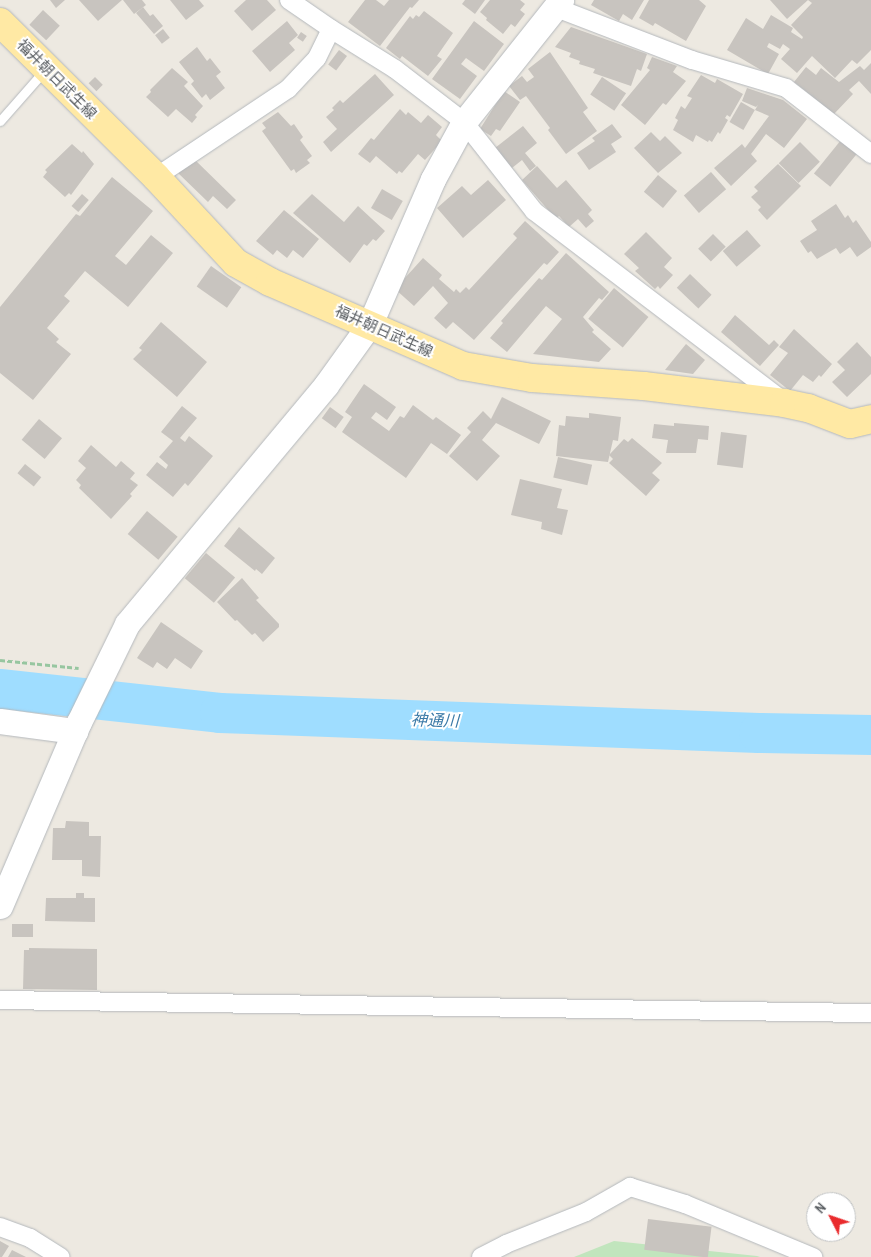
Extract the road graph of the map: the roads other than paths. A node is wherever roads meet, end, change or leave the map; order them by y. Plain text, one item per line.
1 (289, 0) edge
2 (557, 3) edge
3 (0, 22) edge
4 (331, 29) junction
5 (46, 68) junction
6 (0, 121) edge
7 (464, 122) junction
8 (871, 154) edge
9 (156, 178) junction
10 (370, 324) junction
11 (784, 403) junction
12 (864, 425) edge
13 (0, 721) edge
14 (77, 726) junction
15 (0, 906) edge
16 (0, 1000) edge
17 (871, 1013) edge
18 (0, 1227) edge
19 (61, 1257) edge
20 (482, 1257) edge
21 (813, 1257) edge

1 - 4 street
2 - 7 street
2 - 8 street
3 - 5 main road, 福井朝日武生線
4 - 7 street
4 - 9 street
5 - 6 lane
5 - 9 main road, 福井朝日武生線
7 - 10 street
7 - 11 street
9 - 10 main road, 福井朝日武生線
10 - 11 main road, 福井朝日武生線
10 - 14 street
11 - 12 main road, 福井朝日武生線
13 - 14 street
14 - 15 street
16 - 17 street
18 - 19 street
20 - 21 street

